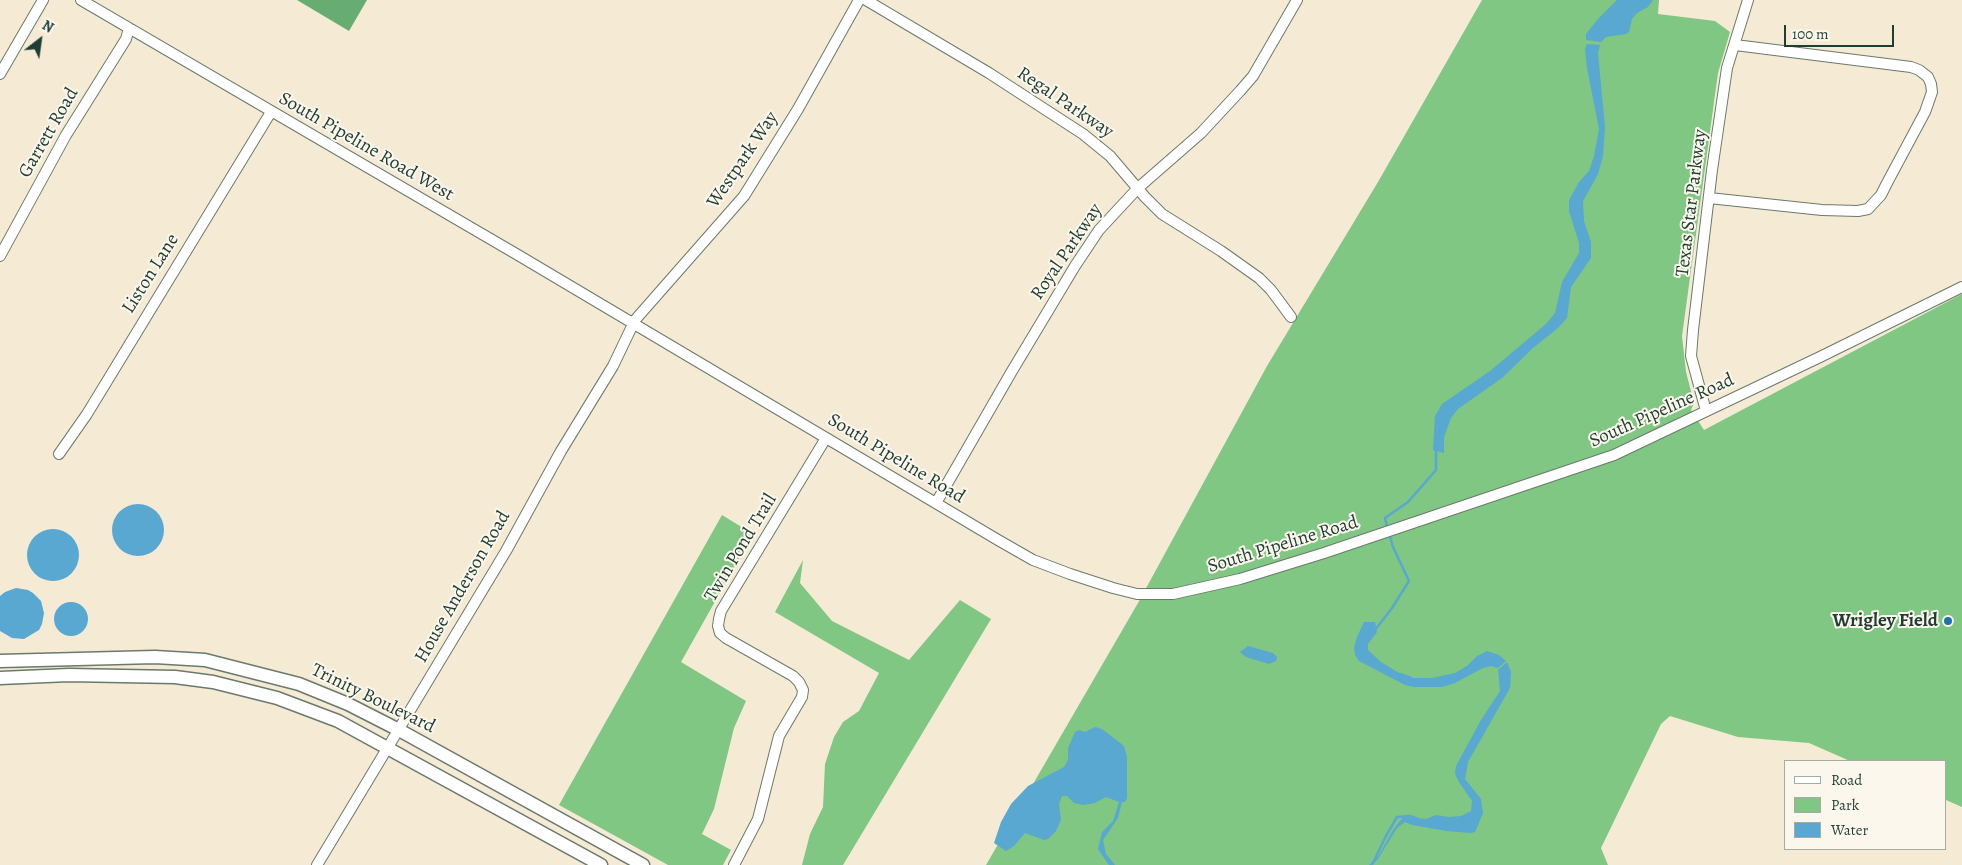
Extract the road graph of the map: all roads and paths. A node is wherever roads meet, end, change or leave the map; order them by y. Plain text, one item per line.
1 (43, 0) edge
2 (81, 0) edge
3 (859, 0) edge
4 (866, 0) edge
5 (1297, 0) edge
6 (1748, 0) edge
7 (129, 28) junction
8 (1734, 45) junction
9 (0, 74) edge
10 (271, 112) junction
11 (1138, 188) junction
12 (1709, 198) junction
13 (0, 256) edge
14 (1962, 287) edge
15 (1291, 317) dead end
16 (633, 323) junction
17 (1706, 411) junction
18 (826, 438) junction
19 (59, 454) dead end
20 (936, 503) junction
21 (0, 661) edge
22 (0, 678) edge
23 (399, 730) junction
24 (388, 748) junction
25 (317, 865) edge
26 (601, 865) edge
27 (642, 865) edge
28 (734, 865) edge

1 - 9 street
2 - 7 street, South Pipeline Road West
3 - 16 street, Westpark Way
4 - 11 street, Regal Parkway
5 - 11 street, Royal Parkway
6 - 8 street, Texas Star Parkway
7 - 10 street, South Pipeline Road West
7 - 13 street, Garrett Road
8 - 12 street, Texas Star Parkway
8 - 12 street
10 - 16 street, South Pipeline Road West
10 - 19 street, Liston Lane
11 - 15 street, Regal Parkway
11 - 20 street, Royal Parkway
12 - 17 street, Texas Star Parkway
14 - 17 street, South Pipeline Road
16 - 18 street, South Pipeline Road
16 - 23 street, House Anderson Road
17 - 20 street, South Pipeline Road
18 - 20 street, South Pipeline Road
18 - 28 street, Twin Pond Trail
21 - 23 main road, Trinity Boulevard
22 - 24 main road, Trinity Boulevard
23 - 24 street, House Anderson Road
23 - 27 main road, Trinity Boulevard
24 - 25 street, House Anderson Road
24 - 26 main road, Trinity Boulevard

